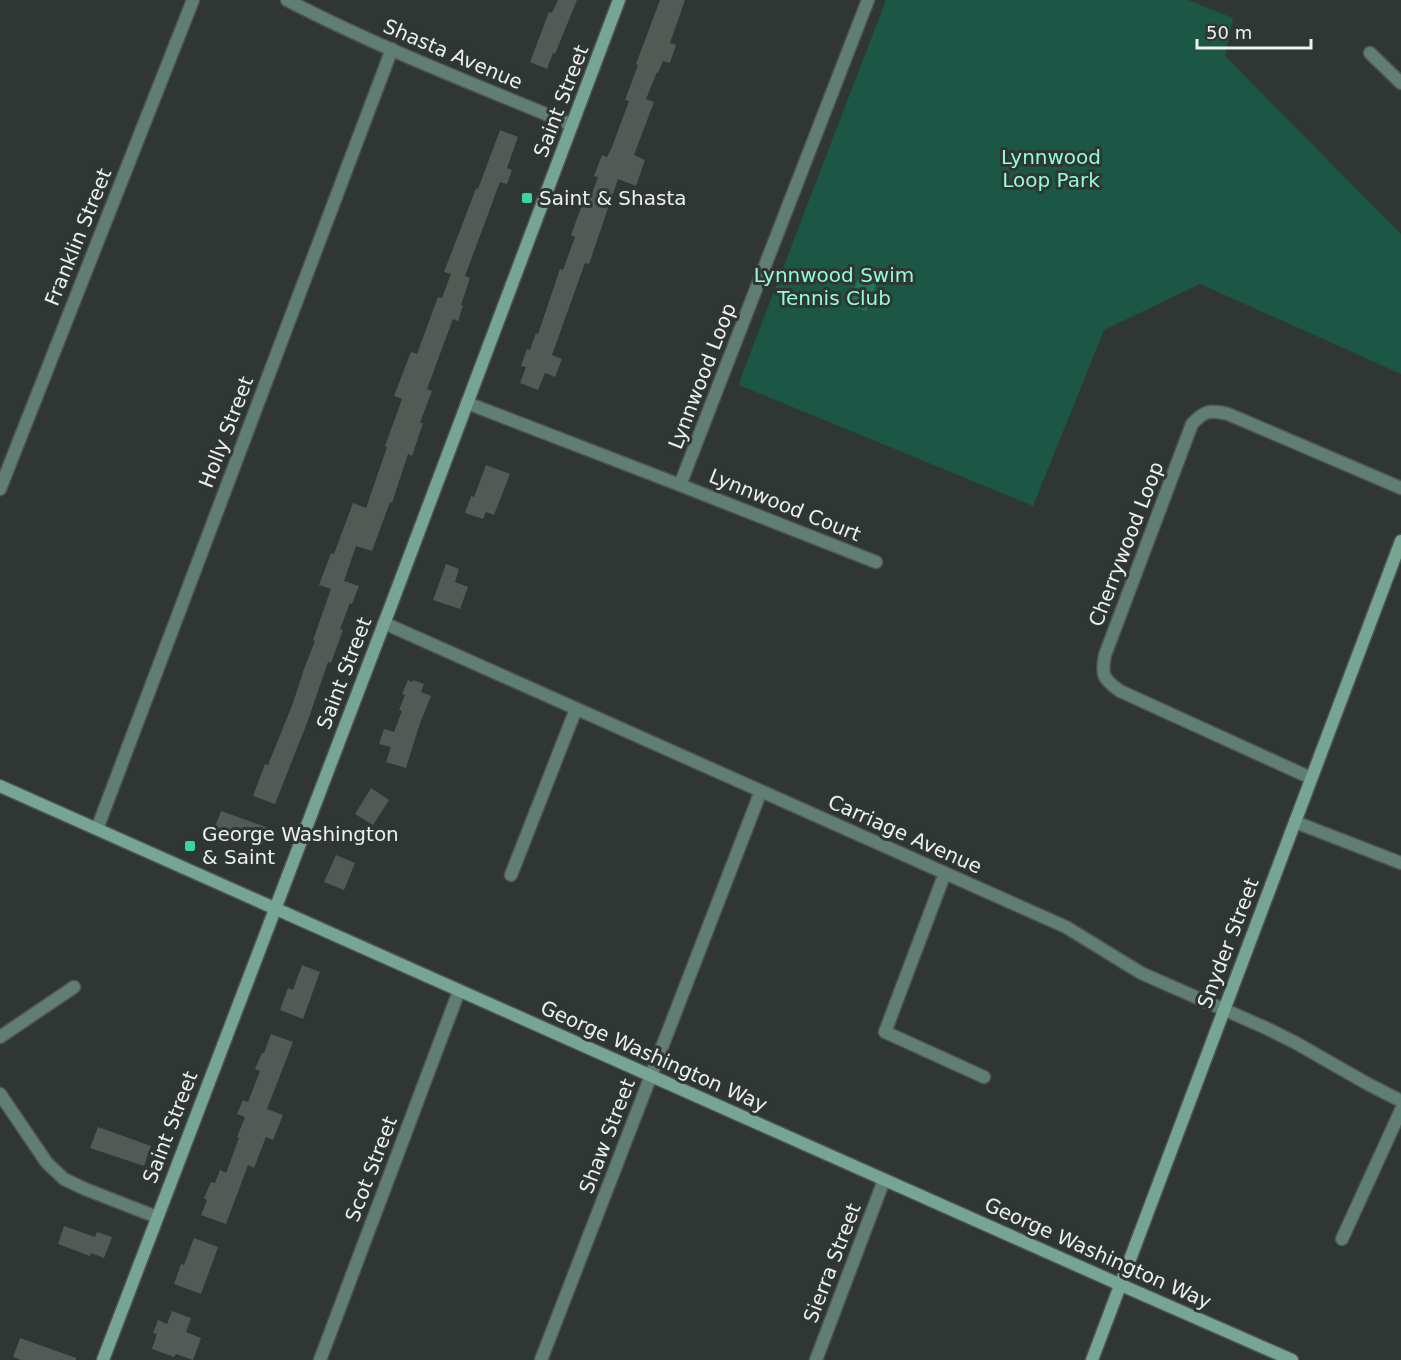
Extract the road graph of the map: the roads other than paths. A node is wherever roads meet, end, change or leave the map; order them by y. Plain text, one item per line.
1 (193, 0) edge
2 (287, 0) edge
3 (619, 0) edge
4 (868, 0) edge
5 (392, 49) junction
6 (1370, 53) dead end
7 (1401, 83) edge
8 (572, 124) junction
9 (466, 403) junction
10 (5, 459) edge
11 (680, 485) junction
12 (1401, 488) edge
13 (0, 489) edge
14 (1401, 541) edge
15 (876, 562) dead end
16 (384, 623) junction
17 (576, 709) junction
18 (1311, 778) junction
19 (0, 786) edge
20 (761, 791) junction
21 (1295, 822) junction
22 (97, 830) junction
23 (1401, 863) edge
24 (945, 873) junction
25 (511, 875) dead end
26 (274, 909) junction
27 (74, 987) dead end
28 (459, 992) junction
29 (1224, 1009) junction
30 (0, 1037) edge
31 (651, 1076) junction
32 (984, 1077) dead end
33 (0, 1094) edge
34 (1401, 1101) edge
35 (1401, 1110) edge
36 (884, 1180) junction
37 (157, 1217) junction
38 (1342, 1239) dead end
39 (1120, 1285) junction
40 (103, 1360) edge
41 (320, 1360) edge
42 (541, 1360) edge
43 (816, 1360) edge
44 (1092, 1360) edge
45 (1292, 1360) edge

1 - 10 street, Franklin Street
2 - 5 street, Shasta Avenue
3 - 8 street, Saint Street
4 - 11 street, Lynnwood Loop
5 - 8 street, Shasta Avenue
5 - 22 street, Holly Street
6 - 7 street
8 - 9 street, Saint Street
9 - 11 street
9 - 16 street, Saint Street
10 - 13 street, Franklin Street
11 - 15 street, Lynnwood Court
12 - 18 street, Cherrywood Loop
14 - 18 street, Snyder Street
16 - 17 street, Carriage Avenue
16 - 26 street, Saint Street
17 - 20 street, Carriage Avenue
17 - 25 street
18 - 21 street, Snyder Street
19 - 22 street, George Washington Way
20 - 24 street, Carriage Avenue
20 - 31 street, Shaw Street
21 - 23 street
21 - 29 street, Snyder Street
22 - 26 street, George Washington Way
24 - 29 street, Carriage Avenue
24 - 32 street
26 - 28 street, George Washington Way
26 - 37 street, Saint Street
27 - 30 street
28 - 31 street, George Washington Way
28 - 41 street, Scot Street
29 - 34 street, Carriage Avenue
29 - 39 street, Snyder Street
31 - 36 street, George Washington Way
31 - 42 street, Shaw Street
33 - 37 street
35 - 38 street
36 - 39 street, George Washington Way
36 - 43 street, Sierra Street
37 - 40 street, Saint Street
39 - 44 street, Snyder Street
39 - 45 street, George Washington Way

